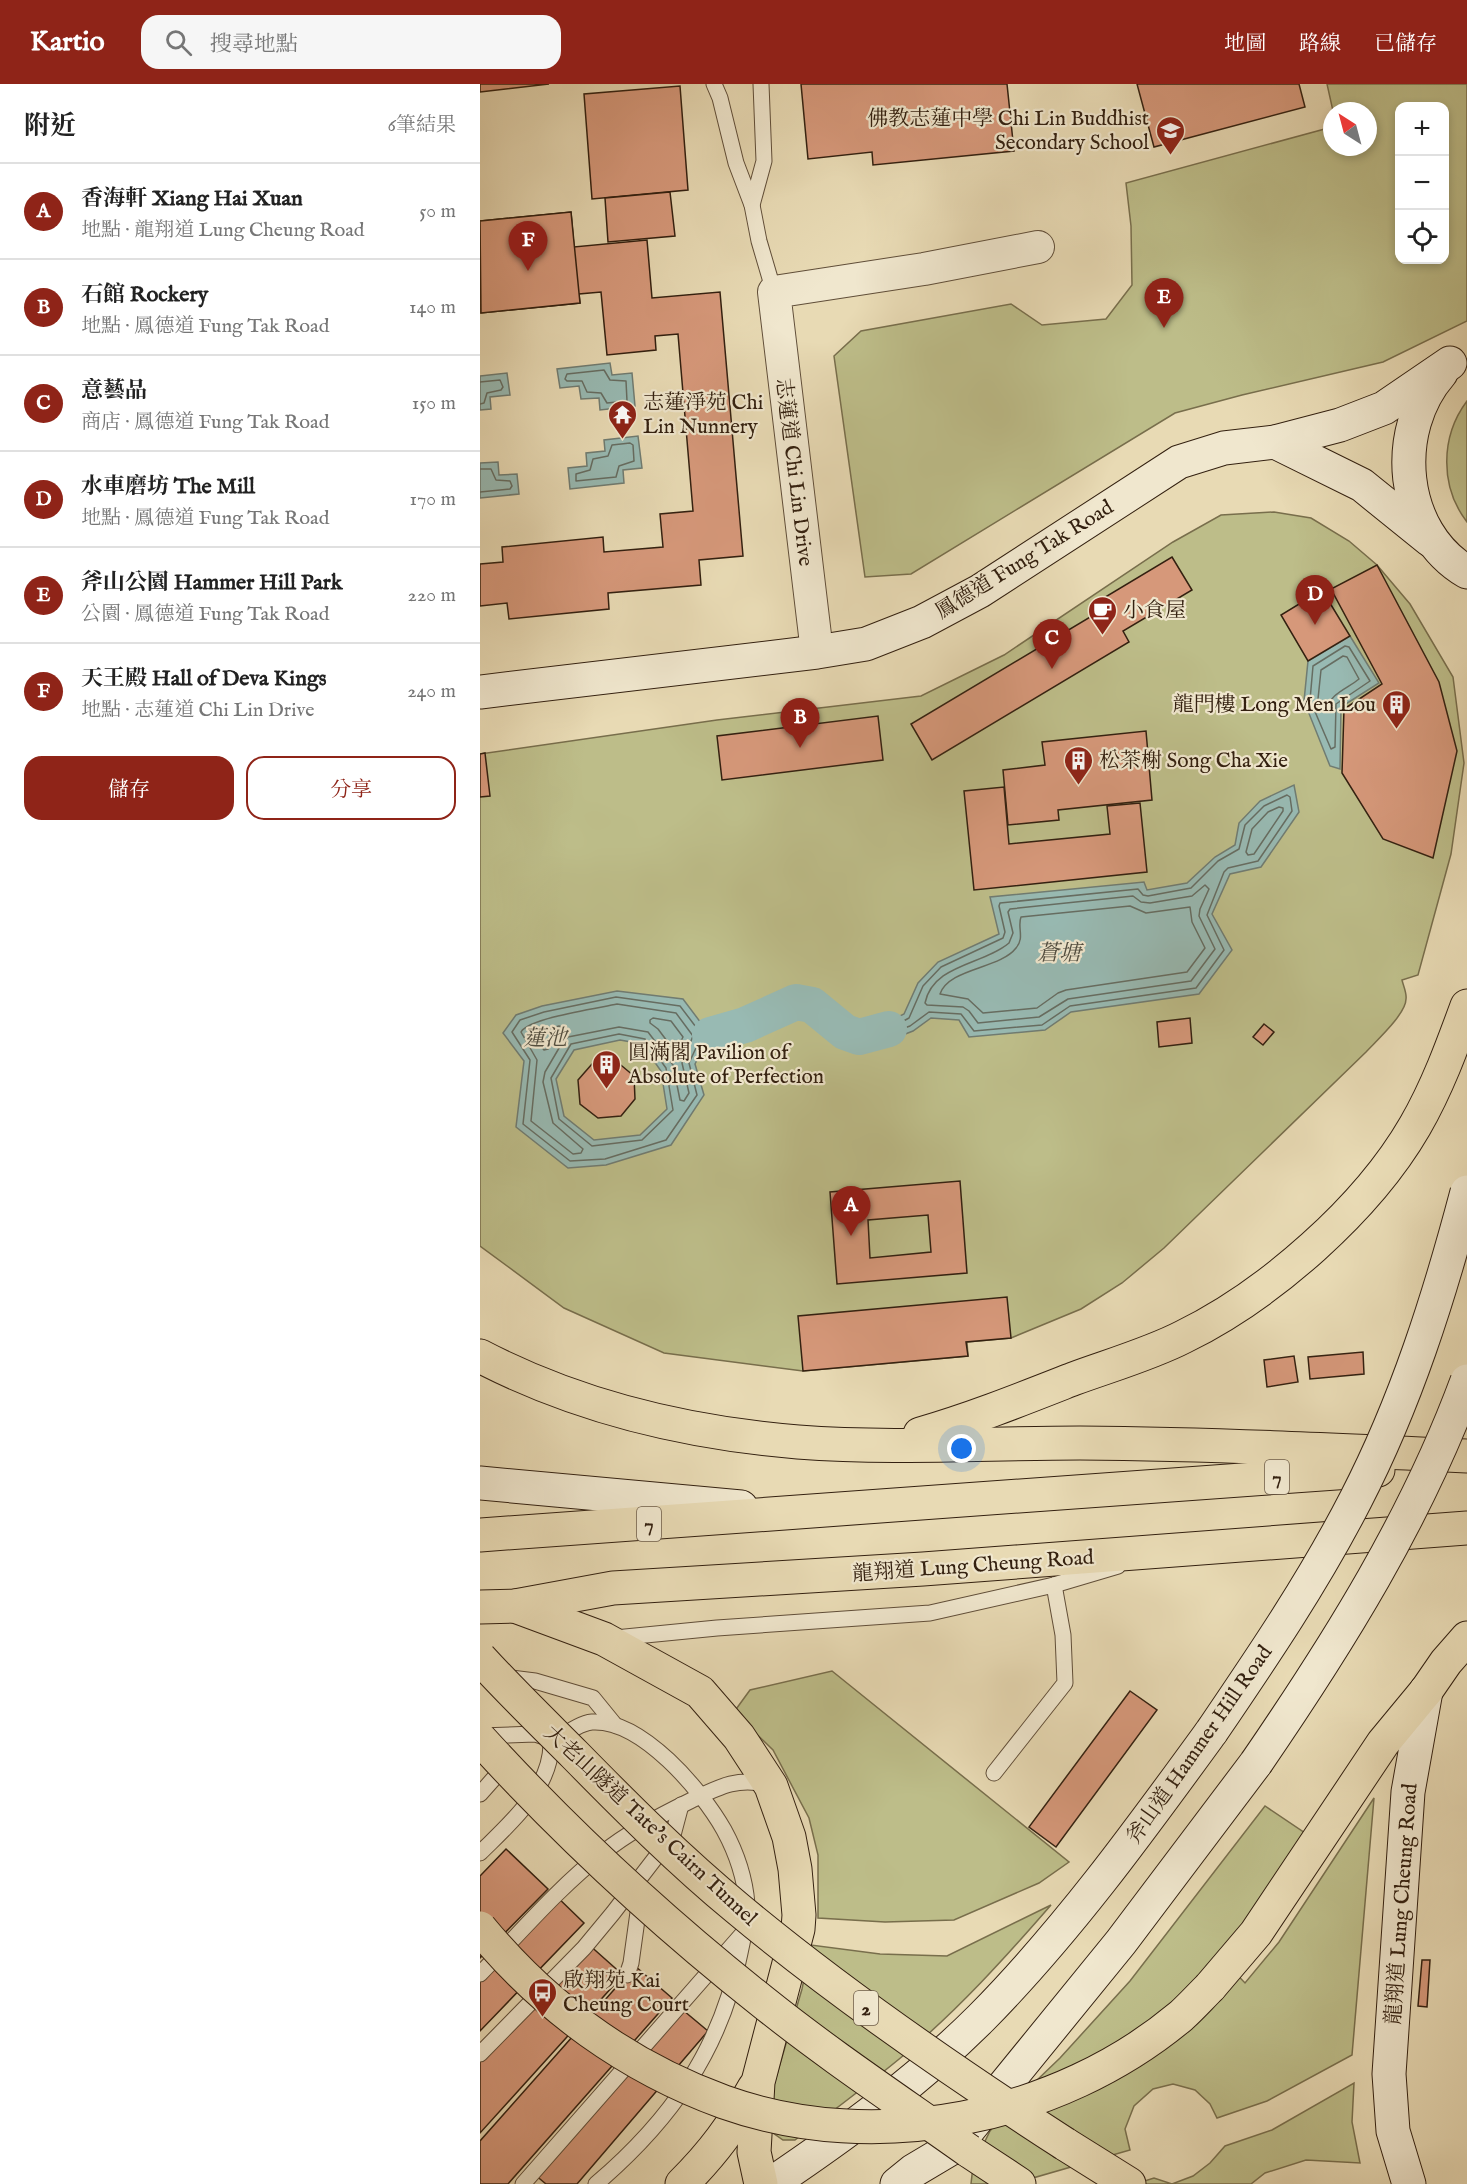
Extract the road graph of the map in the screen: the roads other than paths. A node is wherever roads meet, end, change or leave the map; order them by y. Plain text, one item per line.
1 (714, 84) edge
2 (761, 84) edge
3 (752, 205) junction
4 (1038, 247) dead end
5 (774, 292) junction
6 (1458, 357) edge
7 (1275, 442) junction
8 (1459, 566) edge
9 (817, 652) junction
10 (480, 692) edge
11 (1467, 1006) edge
12 (1467, 1192) edge
13 (480, 1356) edge
14 (1467, 1381) edge
15 (884, 1445) junction
16 (1467, 1456) edge
17 (1467, 1464) edge
18 (480, 1483) edge
19 (793, 1513) junction
20 (1467, 1528) edge
21 (480, 1535) edge
22 (1170, 1551) junction
23 (1054, 1585) junction
24 (515, 1606) junction
25 (480, 1607) edge
26 (1467, 1638) edge
27 (604, 1640) junction
28 (480, 1658) edge
29 (480, 1677) edge
30 (1426, 1691) junction
31 (615, 1725) junction
32 (490, 1737) edge
33 (551, 1745) junction
34 (994, 1773) dead end
35 (771, 1786) junction
36 (480, 1794) edge
37 (701, 1796) junction
38 (681, 1805) junction
39 (480, 1853) edge
40 (643, 1874) junction
41 (480, 1928) edge
42 (744, 1932) junction
43 (480, 1974) edge
44 (627, 1975) dead end
45 (480, 2054) edge
46 (758, 2082) junction
47 (955, 2146) junction
48 (523, 2184) edge
49 (596, 2184) edge
50 (682, 2184) edge
51 (761, 2184) edge
52 (771, 2184) edge
53 (897, 2184) edge
54 (943, 2184) edge
55 (1019, 2184) edge
56 (1129, 2184) edge
57 (1409, 2184) edge

1 - 3 lane, 志蓮道 Chi Lin Drive
2 - 3 lane, 志蓮道 Chi Lin Drive
3 - 5 lane, 志蓮道 Chi Lin Drive
4 - 5 street
5 - 9 street, 志蓮道 Chi Lin Drive
6 - 7 main road, 鳳德道 Fung Tak Road
6 - 8 main road
7 - 8 main road
7 - 9 main road, 鳳德道 Fung Tak Road
9 - 10 main road, 鳳德道 Fung Tak Road
11 - 15 main road
12 - 52 main road, 斧山道 Hammer Hill Road, bridge
13 - 15 main road
14 - 47 main road, bridge
15 - 16 main road
17 - 19 main road, 7
18 - 19 main road
19 - 21 main road, 7
20 - 22 main road, 龍翔道 Lung Cheung Road
22 - 23 lane
22 - 24 main road, 龍翔道 Lung Cheung Road
23 - 27 lane
23 - 34 lane
24 - 25 main road, 龍翔道 Lung Cheung Road
24 - 27 main road
26 - 30 main road, 龍翔道 Lung Cheung Road
27 - 35 main road
28 - 56 main road, 大老山隧道 Tate's Cairn Tunnel / 2, bridge
29 - 31 lane
30 - 41 main road, bridge
30 - 57 main road, 龍翔道 Lung Cheung Road
31 - 33 lane
31 - 37 lane
32 - 33 lane
32 - 36 lane
32 - 55 main road, bridge
33 - 39 lane
35 - 37 lane
35 - 46 main road
37 - 38 lane
37 - 42 lane
38 - 40 lane
38 - 43 lane
40 - 44 lane
40 - 45 lane
42 - 48 lane
42 - 49 lane
46 - 50 main road
46 - 51 main road
47 - 53 main road
47 - 54 main road

